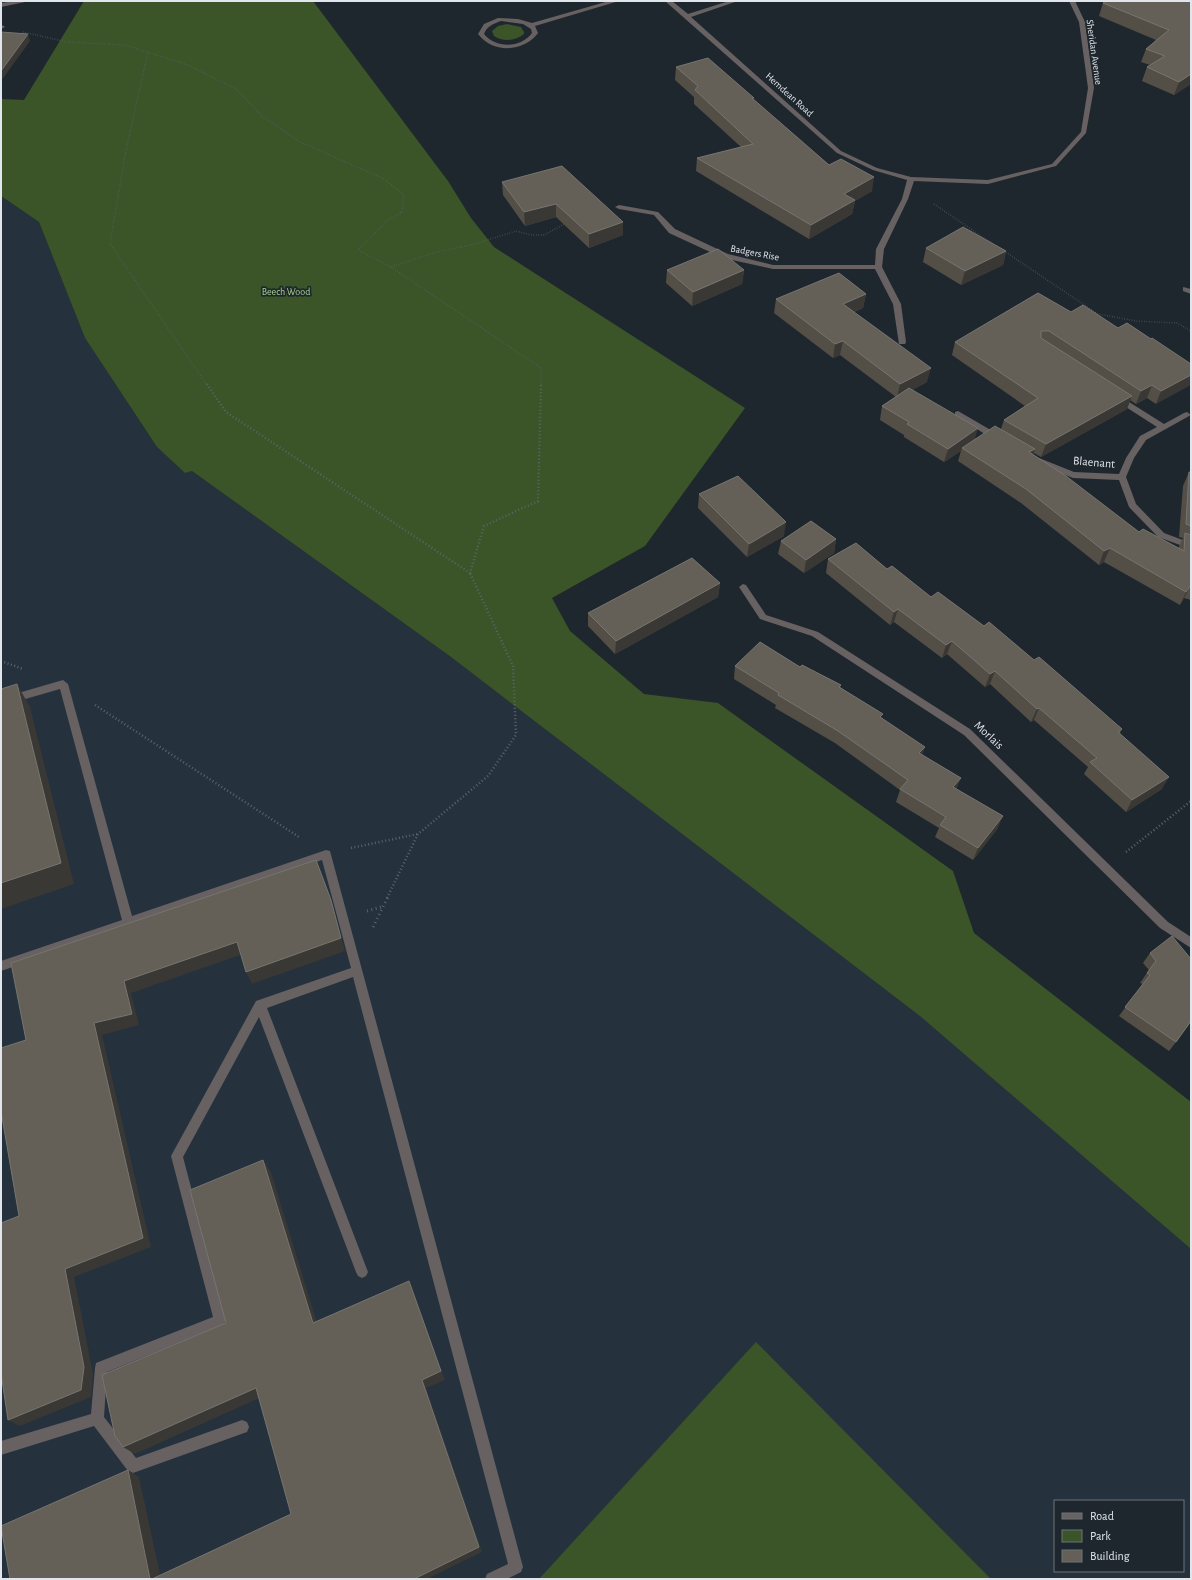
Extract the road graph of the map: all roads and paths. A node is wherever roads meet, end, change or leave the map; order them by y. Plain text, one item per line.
1 (27, 1) edge
2 (616, 1) edge
3 (668, 1) edge
4 (735, 1) edge
5 (1072, 1) edge
6 (1, 5) edge
7 (687, 16) junction
8 (532, 25) junction
9 (1, 27) edge
10 (148, 52) junction
11 (911, 178) junction
12 (619, 206) dead end
13 (571, 222) edge
14 (391, 267) junction
15 (878, 267) junction
16 (1191, 331) edge
17 (902, 342) dead end
18 (1112, 394) edge
19 (958, 414) dead end
20 (1187, 415) dead end
21 (1163, 428) junction
22 (1004, 442) edge
23 (1029, 458) edge
24 (1122, 477) junction
25 (1191, 546) edge
26 (470, 573) junction
27 (743, 588) dead end
28 (63, 684) junction
29 (1, 702) edge
30 (1191, 801) edge
31 (418, 834) junction
32 (326, 854) junction
33 (1106, 867) junction
34 (128, 923) junction
35 (372, 929) dead end
36 (1191, 943) edge
37 (1, 966) edge
38 (357, 971) junction
39 (260, 1005) junction
40 (362, 1272) dead end
41 (97, 1419) junction
42 (242, 1427) dead end
43 (1, 1448) edge
44 (492, 1579) edge

1 - 6 street
2 - 8 street
3 - 7 street, Hemdean Road
4 - 7 street
5 - 11 street, Sheridan Avenue
7 - 11 street, Hemdean Road
8 - 8 street
9 - 10 path
10 - 14 path
10 - 26 path
11 - 15 street
11 - 16 path
12 - 15 street, Badgers Rise
13 - 14 path
14 - 26 path
15 - 17 street
18 - 21 street
19 - 22 street
20 - 21 street, Blaenant
21 - 24 street, Blaenant
23 - 24 street, Blaenant
24 - 25 street, Blaenant
26 - 31 path
27 - 33 street, Morlais
28 - 29 street
28 - 32 path
28 - 34 street
30 - 33 path
31 - 32 path
31 - 35 path
32 - 34 street
32 - 38 street
33 - 36 street, Morlais
34 - 37 street
38 - 39 street
38 - 44 street
39 - 40 street
39 - 41 street
41 - 42 street
41 - 43 street

